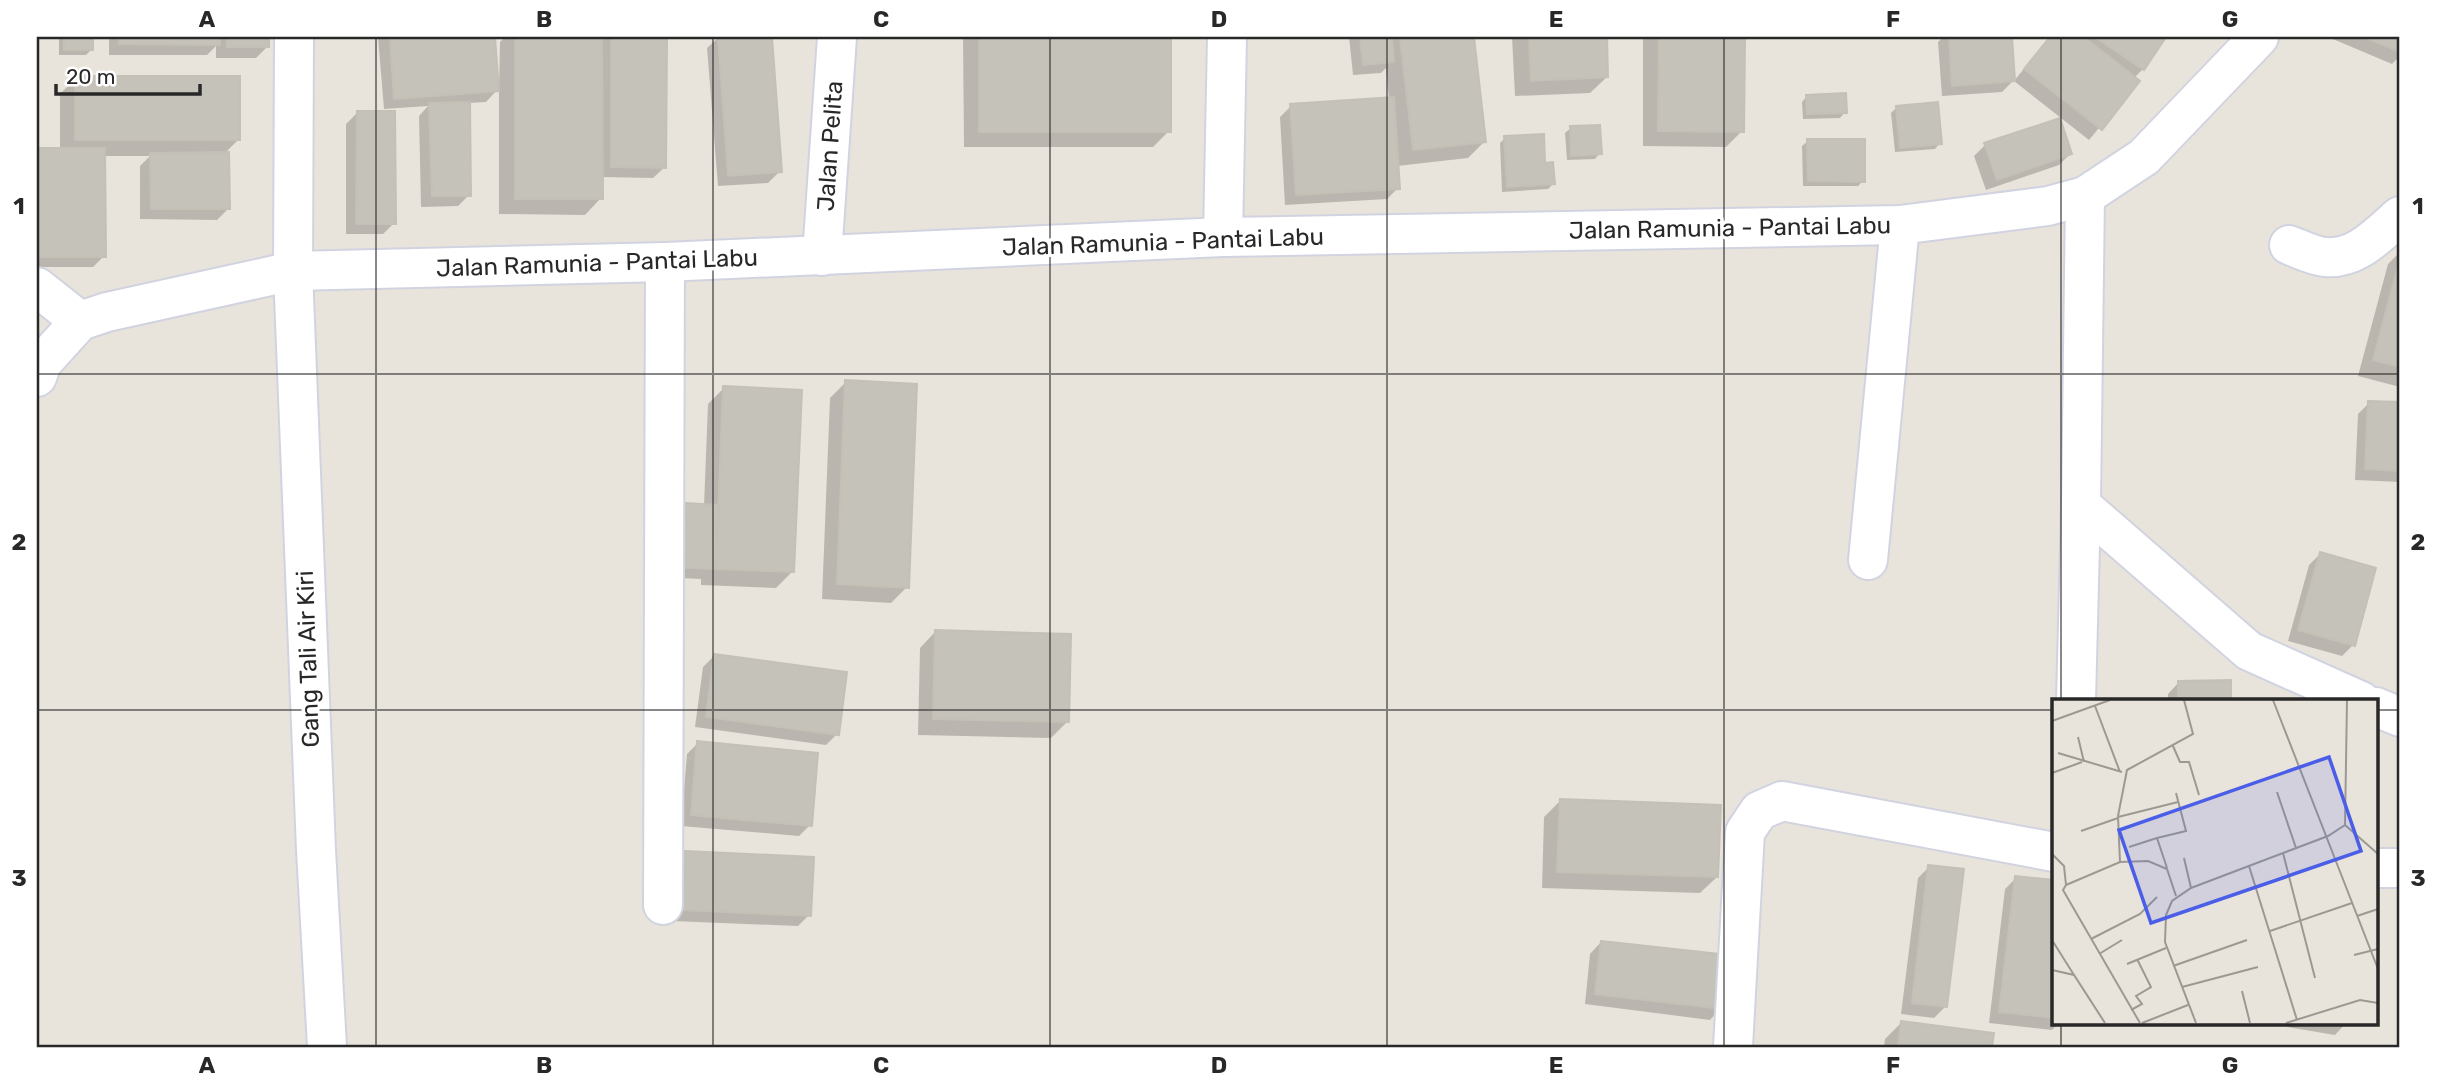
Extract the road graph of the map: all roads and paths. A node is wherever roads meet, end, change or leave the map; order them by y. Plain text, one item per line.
1 (294, 37) edge
2 (837, 37) edge
3 (1227, 37) edge
4 (2259, 37) edge
5 (2085, 196) junction
6 (2400, 216) edge
7 (1900, 225) junction
8 (1223, 237) junction
9 (2289, 245) dead end
10 (822, 256) junction
11 (665, 262) junction
12 (293, 271) junction
13 (37, 287) edge
14 (80, 321) junction
15 (37, 377) edge
16 (2081, 505) junction
17 (1868, 560) dead end
18 (2076, 699) edge
19 (2357, 699) edge
20 (2378, 708) edge
21 (2400, 717) edge
22 (2052, 852) edge
23 (663, 905) dead end
24 (327, 1047) edge
25 (1733, 1047) edge

1 - 12 street, Gang Tali Air Kiri
2 - 10 street, Jalan Pelita
3 - 8 street
4 - 5 street, Jalan Ramunia - Pantai Labu
5 - 7 street, Jalan Ramunia - Pantai Labu
5 - 16 street
6 - 9 street
7 - 8 street, Jalan Ramunia - Pantai Labu
7 - 17 street
8 - 10 street, Jalan Ramunia - Pantai Labu
10 - 11 street, Jalan Ramunia - Pantai Labu
11 - 12 street, Jalan Ramunia - Pantai Labu
11 - 23 street
12 - 14 street, Jalan Ramunia - Pantai Labu
12 - 24 street, Gang Tali Air Kiri
13 - 14 street
14 - 15 street
16 - 18 street
16 - 19 street
20 - 21 street
22 - 25 street

